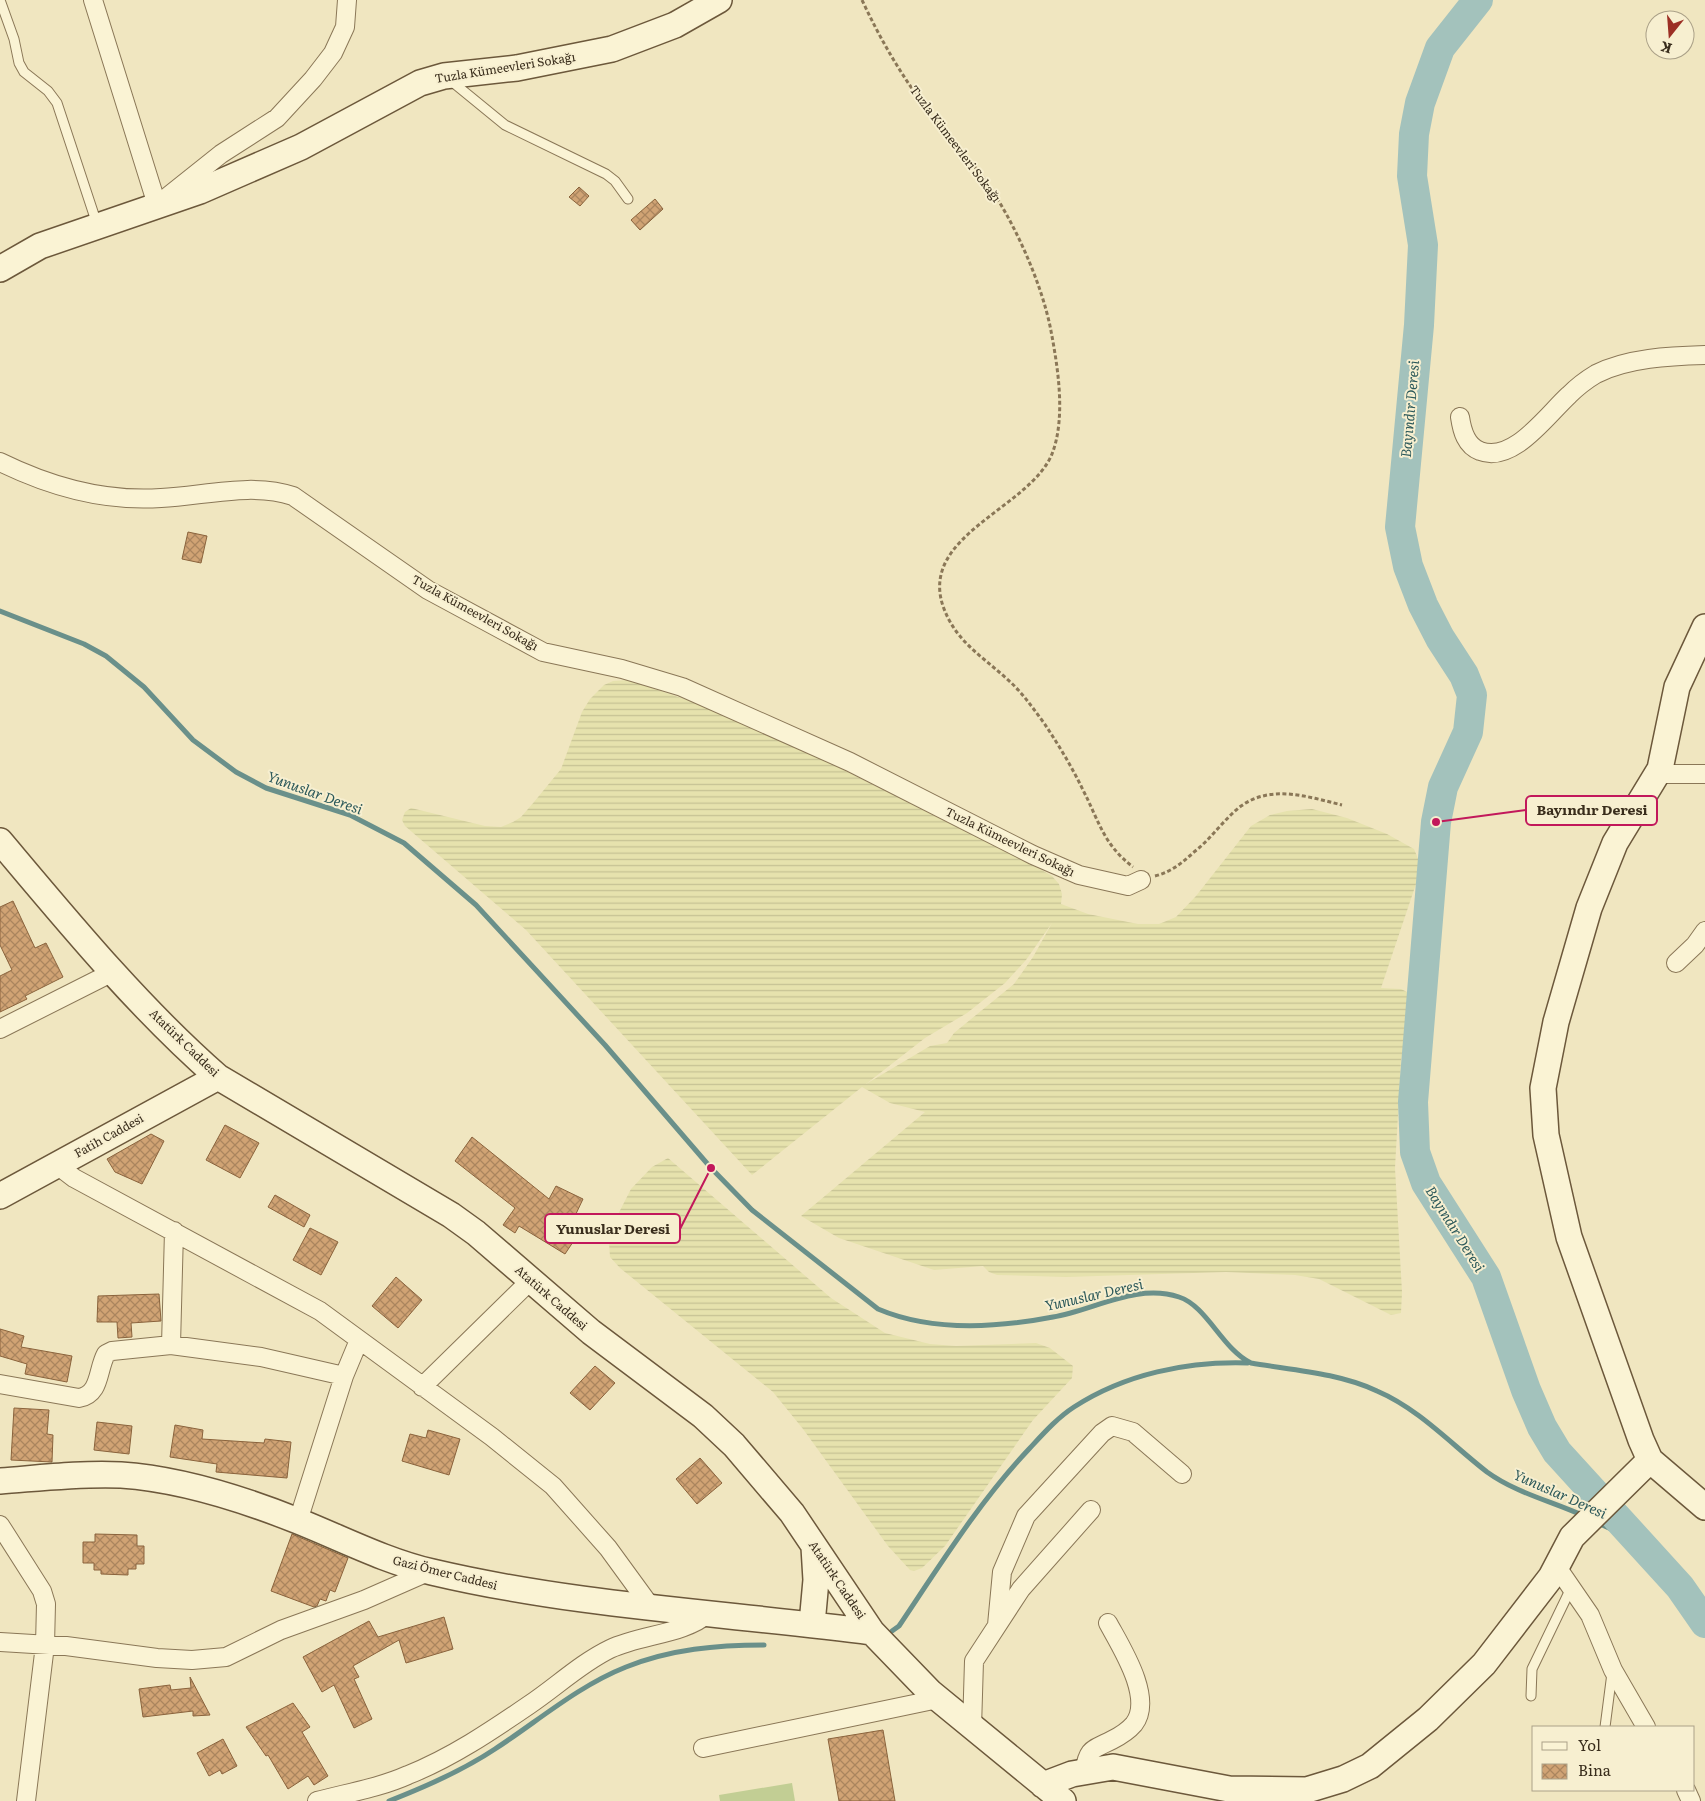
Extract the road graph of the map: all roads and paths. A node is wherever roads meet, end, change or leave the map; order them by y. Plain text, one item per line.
1 (0, 0) edge
2 (93, 0) edge
3 (347, 0) edge
4 (719, 0) edge
5 (862, 0) edge
6 (444, 76) junction
7 (628, 199) dead end
8 (157, 205) junction
9 (98, 226) junction
10 (0, 269) edge
11 (1705, 356) edge
12 (1460, 418) dead end
13 (0, 462) edge
14 (1705, 627) edge
15 (1658, 774) junction
16 (1705, 774) edge
17 (1342, 805) dead end
18 (0, 841) edge
19 (8, 864) edge
20 (1141, 880) junction
21 (1705, 931) edge
22 (1676, 963) dead end
23 (114, 972) junction
24 (0, 1029) edge
25 (218, 1077) junction
26 (57, 1165) junction
27 (0, 1196) edge
28 (174, 1231) junction
29 (531, 1280) junction
30 (359, 1340) junction
31 (171, 1345) junction
32 (344, 1376) junction
33 (0, 1384) edge
34 (422, 1387) junction
35 (1650, 1460) junction
36 (1182, 1474) dead end
37 (0, 1481) edge
38 (1705, 1507) edge
39 (1090, 1510) dead end
40 (298, 1521) junction
41 (0, 1525) edge
42 (814, 1547) junction
43 (430, 1571) junction
44 (1564, 1577) junction
45 (651, 1607) junction
46 (709, 1613) junction
47 (1108, 1623) dead end
48 (812, 1624) junction
49 (997, 1625) junction
50 (872, 1632) junction
51 (0, 1642) edge
52 (45, 1645) junction
53 (1613, 1670) junction
54 (1531, 1696) dead end
55 (938, 1699) junction
56 (1605, 1726) edge
57 (1645, 1726) edge
58 (972, 1728) junction
59 (703, 1748) dead end
60 (1084, 1772) junction
61 (1044, 1785) junction
62 (26, 1801) edge
63 (317, 1801) edge
64 (1063, 1801) edge

1 - 9 lane
2 - 8 street
3 - 8 street, Tuzla Kümeevleri Sokağı
4 - 6 street, Tuzla Kümeevleri Sokağı
5 - 20 path, Tuzla Kümeevleri Sokağı
6 - 7 lane
6 - 8 street, Tuzla Kümeevleri Sokağı
8 - 9 street, Tuzla Kümeevleri Sokağı
9 - 10 street, Tuzla Kümeevleri Sokağı
11 - 12 street
13 - 20 street, Tuzla Kümeevleri Sokağı
14 - 15 street
15 - 16 street
15 - 35 street
17 - 20 path
18 - 19 street, Atatürk Caddesi
19 - 23 street, Atatürk Caddesi
21 - 22 street
23 - 24 street
23 - 25 street, Atatürk Caddesi
25 - 26 street, Fatih Caddesi
25 - 29 street, Atatürk Caddesi
26 - 27 street, Fatih Caddesi
26 - 28 street
28 - 30 street
28 - 31 street
29 - 34 street
29 - 42 street, Atatürk Caddesi
30 - 32 street
30 - 34 street
31 - 32 street
31 - 33 street
32 - 40 street
34 - 45 street
35 - 38 street
35 - 44 street
36 - 49 street
37 - 40 street, Gazi Ömer Caddesi
39 - 49 street
40 - 43 street, Gazi Ömer Caddesi
41 - 52 street
42 - 48 street
42 - 50 street, Atatürk Caddesi
43 - 45 street, Gazi Ömer Caddesi
43 - 52 street
44 - 53 street
44 - 54 lane
44 - 60 street
45 - 46 street, Gazi Ömer Caddesi
46 - 48 street, Gazi Ömer Caddesi
46 - 63 street
47 - 60 street
48 - 50 street, Gazi Ömer Caddesi
49 - 58 street
50 - 55 street, Atatürk Caddesi
51 - 52 street
52 - 62 street
53 - 56 lane
53 - 57 street
55 - 58 street, Atatürk Caddesi
55 - 59 street
58 - 61 street, Atatürk Caddesi
60 - 61 street
61 - 64 street, Atatürk Caddesi

